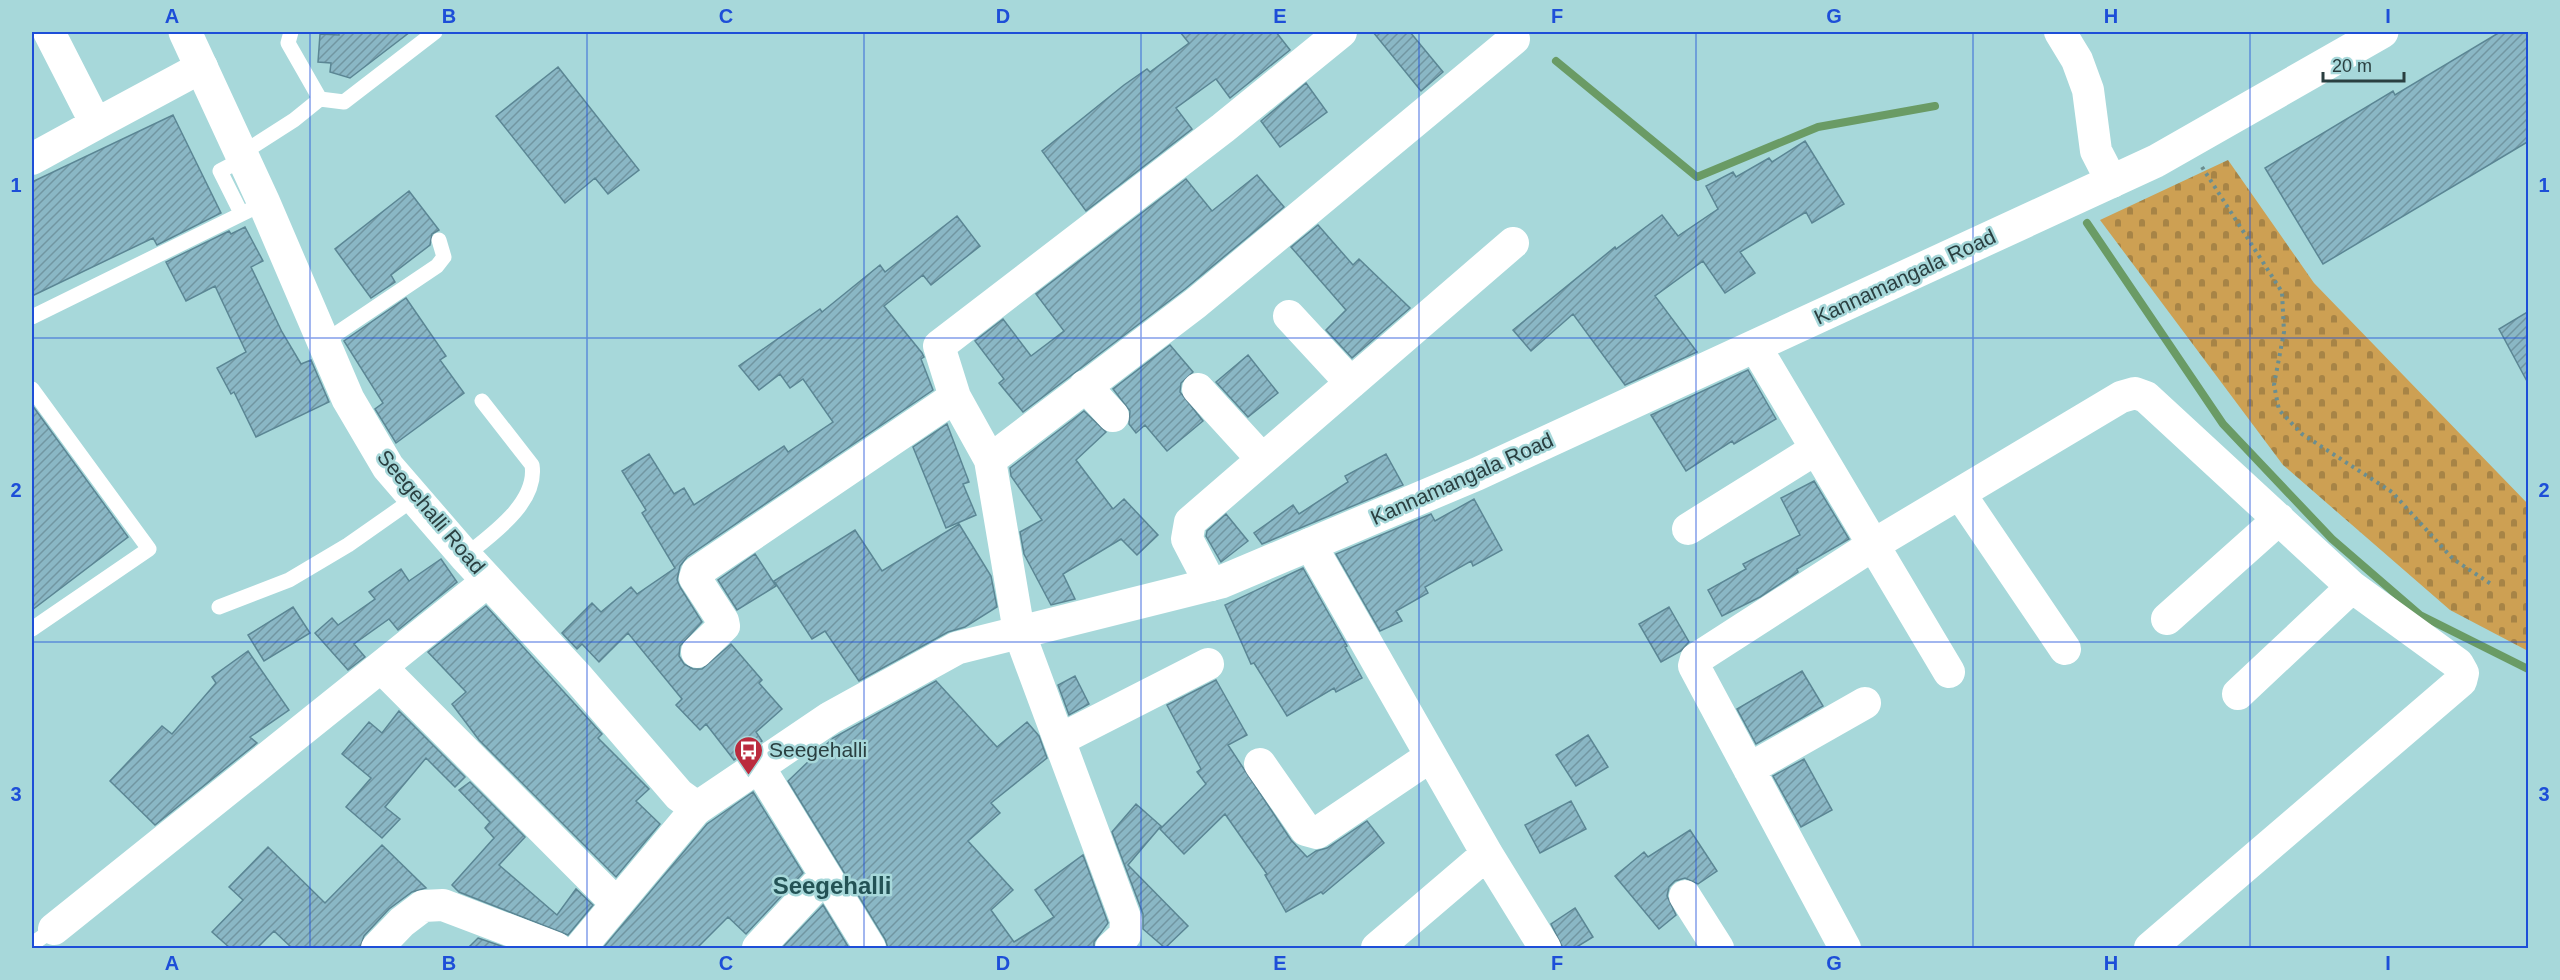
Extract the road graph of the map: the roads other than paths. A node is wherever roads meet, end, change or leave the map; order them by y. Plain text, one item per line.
1 (49, 32) edge
2 (184, 32) edge
3 (291, 32) edge
4 (435, 32) edge
5 (1341, 32) edge
6 (2060, 32) edge
7 (2382, 32) edge
8 (1514, 39) dead end
9 (202, 67) junction
10 (320, 99) junction
11 (96, 124) junction
12 (242, 157) junction
13 (32, 159) edge
14 (2112, 182) junction
15 (252, 208) junction
16 (439, 240) dead end
17 (1513, 243) dead end
18 (1289, 316) dead end
19 (32, 317) edge
20 (324, 342) junction
21 (1755, 346) junction
22 (1351, 383) junction
23 (1085, 386) junction
24 (32, 389) edge
25 (1198, 389) dead end
26 (955, 397) junction
27 (482, 402) dead end
28 (1113, 416) dead end
29 (1816, 449) junction
30 (1262, 459) junction
31 (990, 460) junction
32 (1960, 494) junction
33 (416, 498) junction
34 (2280, 519) junction
35 (1688, 529) dead end
36 (1310, 544) junction
37 (1874, 545) junction
38 (465, 556) junction
39 (488, 581) junction
40 (1211, 585) junction
41 (2352, 587) junction
42 (219, 607) dead end
43 (2168, 619) dead end
44 (32, 629) edge
45 (1019, 632) junction
46 (2065, 649) dead end
47 (696, 652) dead end
48 (1208, 664) dead end
49 (381, 667) junction
50 (1949, 672) dead end
51 (2238, 694) dead end
52 (1865, 703) dead end
53 (1061, 739) junction
54 (1431, 756) junction
55 (1260, 764) dead end
56 (759, 767) junction
57 (1749, 769) junction
58 (697, 808) junction
59 (1486, 854) junction
60 (825, 876) junction
61 (1685, 896) dead end
62 (617, 904) junction
63 (43, 937) edge
64 (1538, 945) edge
65 (377, 948) edge
66 (556, 948) edge
67 (580, 948) edge
68 (758, 948) edge
69 (870, 948) edge
70 (1111, 948) edge
71 (1377, 948) edge
72 (1718, 948) edge
73 (1845, 948) edge
74 (2150, 948) edge

1 - 11 street
2 - 9 main road, Seegehalli Road
3 - 10 lane
4 - 10 lane
5 - 26 street
6 - 14 street
7 - 14 main road, Kannamangala Road
8 - 23 street
9 - 11 street
9 - 12 main road, Seegehalli Road
10 - 12 lane
11 - 13 street
12 - 15 main road, Seegehalli Road
14 - 21 main road, Kannamangala Road
15 - 19 lane
15 - 20 main road, Seegehalli Road
16 - 20 lane
17 - 22 street
18 - 22 street
20 - 33 main road, Seegehalli Road
21 - 29 street
21 - 36 main road, Kannamangala Road
22 - 30 street
23 - 28 street
23 - 31 street
24 - 44 lane
25 - 30 street
26 - 31 street
26 - 47 street
27 - 38 lane
29 - 35 street
29 - 37 street
30 - 40 street
31 - 45 street
32 - 34 street
32 - 37 street
32 - 46 street
33 - 38 main road, Seegehalli Road
33 - 42 lane
34 - 41 street
34 - 43 street
36 - 40 main road, Kannamangala Road
36 - 54 street
37 - 50 street
37 - 57 street
38 - 39 main road, Seegehalli Road
39 - 49 street
39 - 58 main road, Seegehalli Road
40 - 45 main road, Kannamangala Road
41 - 51 street
41 - 74 street
45 - 53 street
45 - 56 main road, Kannamangala Road
48 - 53 street
49 - 62 street
49 - 63 street
52 - 57 street
53 - 70 street
54 - 55 street
54 - 59 street
56 - 58 main road, Kannamangala Road
56 - 60 street
57 - 73 street
58 - 62 street, Kannamangala Road
59 - 64 street
59 - 71 street
60 - 68 street
60 - 69 street
61 - 72 street
62 - 67 street, Kannamangala Road
65 - 66 street

